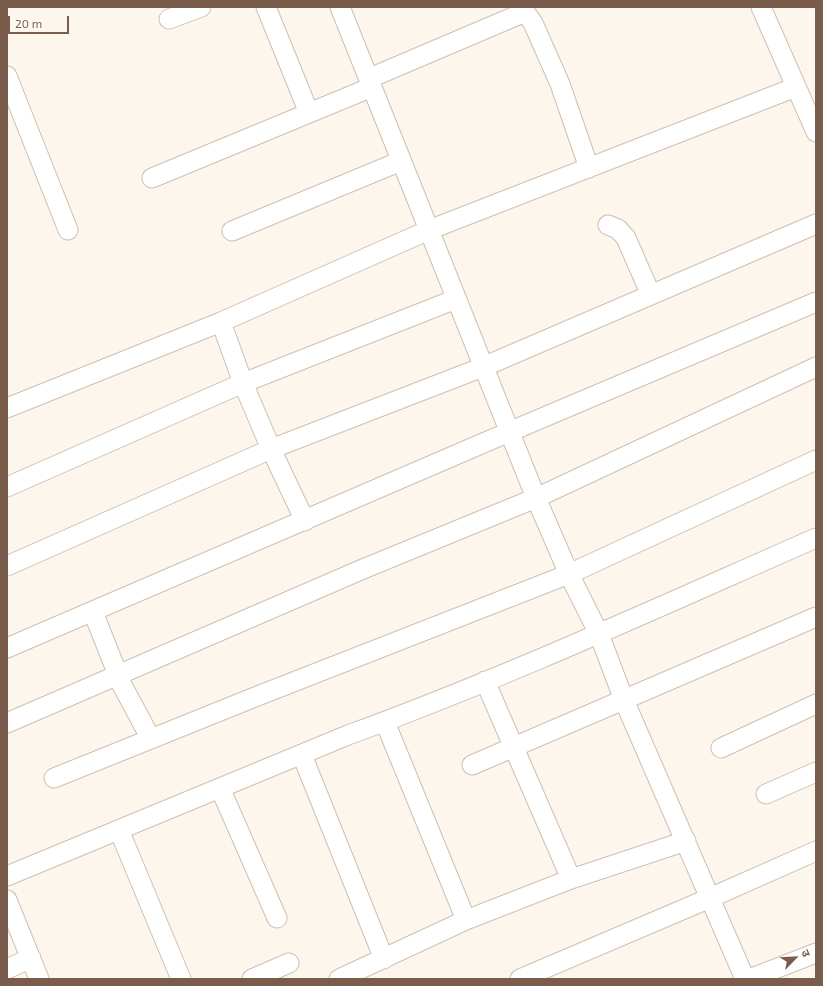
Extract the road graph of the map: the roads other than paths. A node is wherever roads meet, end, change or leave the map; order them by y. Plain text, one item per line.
1 (201, 7) edge
2 (266, 7) edge
3 (340, 7) edge
4 (762, 7) edge
5 (169, 19) dead end
6 (7, 76) edge
7 (372, 87) junction
8 (796, 87) junction
9 (309, 113) junction
10 (816, 132) edge
11 (401, 161) junction
12 (589, 168) junction
13 (152, 178) dead end
14 (816, 224) edge
15 (608, 225) dead end
16 (68, 230) dead end
17 (429, 230) junction
18 (232, 231) dead end
19 (651, 295) junction
20 (456, 299) junction
21 (816, 302) edge
22 (221, 322) junction
23 (483, 367) junction
24 (816, 368) edge
25 (243, 383) junction
26 (7, 408) edge
27 (509, 432) junction
28 (271, 449) junction
29 (816, 460) edge
30 (7, 487) edge
31 (536, 498) junction
32 (305, 521) junction
33 (816, 538) edge
34 (7, 566) edge
35 (569, 574) junction
36 (93, 612) junction
37 (816, 617) edge
38 (599, 634) junction
39 (7, 648) edge
40 (118, 675) junction
41 (485, 681) junction
42 (624, 700) junction
43 (816, 704) edge
44 (385, 722) junction
45 (7, 723) edge
46 (151, 739) junction
47 (514, 747) junction
48 (721, 748) dead end
49 (302, 755) junction
50 (472, 765) dead end
51 (816, 772) edge
52 (54, 778) dead end
53 (220, 788) junction
54 (766, 794) dead end
55 (119, 830) junction
56 (686, 841) junction
57 (816, 851) edge
58 (7, 876) edge
59 (571, 879) junction
60 (710, 898) junction
61 (7, 900) edge
62 (277, 918) dead end
63 (466, 920) junction
64 (816, 952) edge
65 (31, 958) junction
66 (384, 959) junction
67 (289, 963) dead end
68 (7, 969) edge
69 (39, 979) edge
70 (181, 979) edge
71 (252, 979) edge
72 (339, 979) edge
73 (520, 979) edge
74 (745, 979) edge
75 (749, 979) edge

1 - 5 street
2 - 9 street
3 - 7 street
4 - 8 street
6 - 16 street
7 - 9 street
7 - 11 street
7 - 12 street
8 - 10 street
8 - 12 street
9 - 13 street
11 - 17 street
11 - 18 street
12 - 17 street
14 - 19 street
15 - 19 street
17 - 20 street
17 - 22 street
19 - 23 street
20 - 23 street
20 - 25 street
21 - 27 street
22 - 25 street
22 - 26 street
23 - 27 street
23 - 28 street
24 - 31 street
25 - 28 street
25 - 30 street
27 - 31 street
27 - 32 street
28 - 32 street
28 - 34 street
29 - 35 street
31 - 35 street
31 - 40 street
32 - 36 street
33 - 38 street
35 - 38 street
35 - 46 street
36 - 39 street
36 - 40 street
37 - 42 street
38 - 41 street
38 - 42 street
40 - 45 street
40 - 46 street
41 - 44 street
41 - 47 street
42 - 47 street
42 - 56 street
43 - 48 street
44 - 49 street
44 - 63 street
46 - 52 street
47 - 50 street
47 - 59 street
49 - 53 street
49 - 66 street
51 - 54 street
53 - 55 street
53 - 62 street
55 - 58 street
55 - 70 street
56 - 59 street
56 - 60 street
57 - 60 street
59 - 63 street
60 - 73 street
60 - 74 street
61 - 65 street
63 - 66 street
64 - 75 street
65 - 68 street
65 - 69 street
66 - 72 street
67 - 71 street

